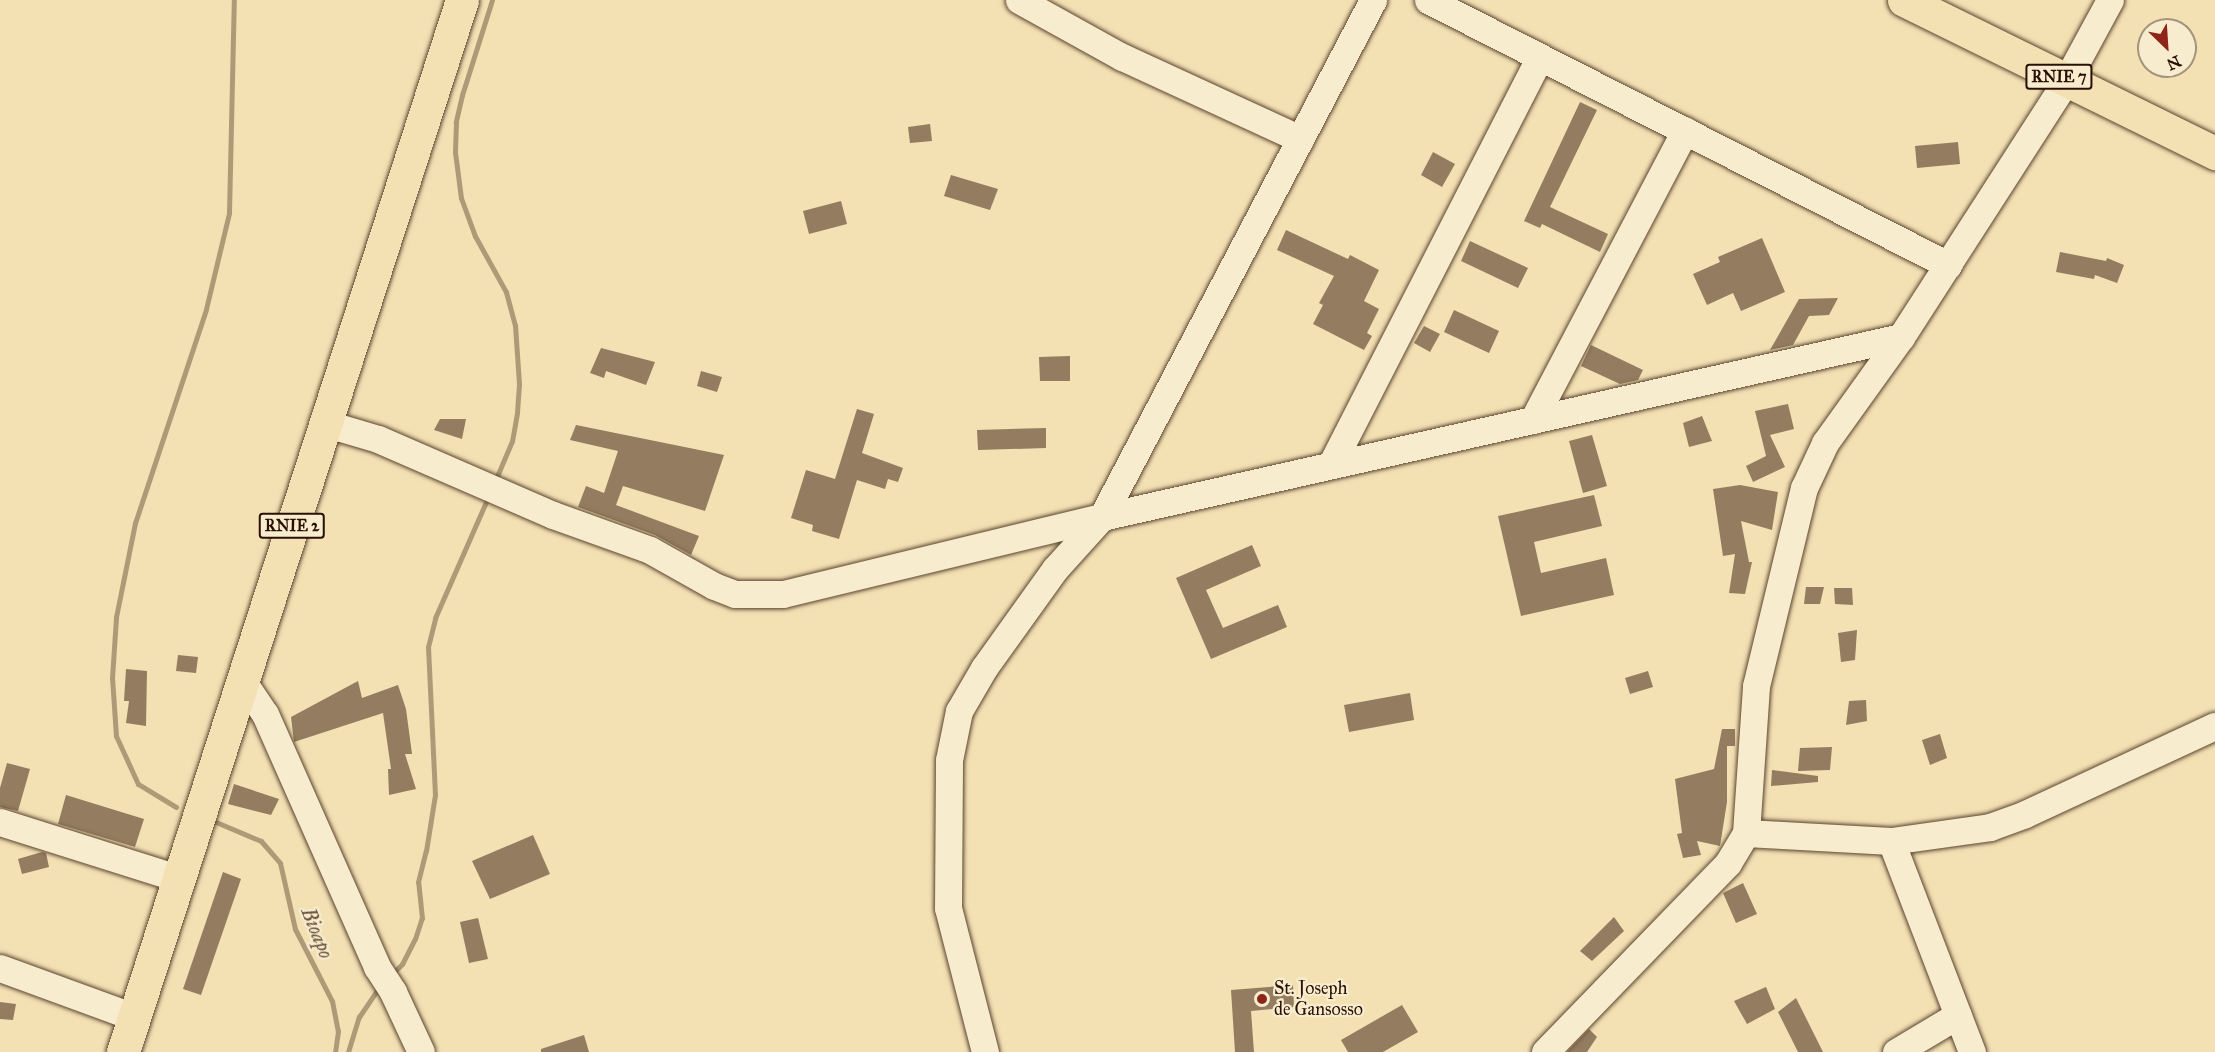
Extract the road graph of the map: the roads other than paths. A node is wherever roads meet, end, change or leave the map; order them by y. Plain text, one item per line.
1 (462, 0) edge
2 (1019, 0) edge
3 (1373, 0) edge
4 (1428, 0) edge
5 (1904, 0) edge
6 (2110, 0) edge
7 (1540, 57) junction
8 (2066, 81) junction
9 (1685, 131) junction
10 (1300, 139) junction
11 (2215, 153) edge
12 (1948, 265) junction
13 (1901, 337) junction
14 (1533, 420) junction
15 (324, 423) junction
16 (1331, 465) junction
17 (1102, 517) junction
18 (244, 683) junction
19 (2215, 726) edge
20 (0, 822) edge
21 (1746, 833) junction
22 (1891, 841) junction
23 (178, 878) junction
24 (0, 968) edge
25 (1958, 1015) junction
26 (134, 1017) junction
27 (123, 1052) edge
28 (421, 1052) edge
29 (985, 1052) edge
30 (1545, 1052) edge
31 (1896, 1052) edge
32 (1972, 1052) edge

1 - 15 main road, RNIE 2
2 - 10 street
3 - 10 street
4 - 7 street
5 - 8 main road, RNIE 7
6 - 8 street
7 - 9 street
7 - 16 street
8 - 11 main road, RNIE 7
8 - 12 street
9 - 12 street
9 - 14 street
10 - 17 street
12 - 13 street
13 - 14 street
13 - 21 street
14 - 16 street
15 - 17 street
15 - 18 main road, RNIE 2
16 - 17 street
17 - 29 street
18 - 23 main road, RNIE 2
18 - 28 street
19 - 22 street
20 - 23 street
21 - 22 street
21 - 30 street
22 - 25 street
23 - 26 main road, RNIE 2
24 - 26 street
25 - 31 street
25 - 32 street
26 - 27 main road, RNIE 2

